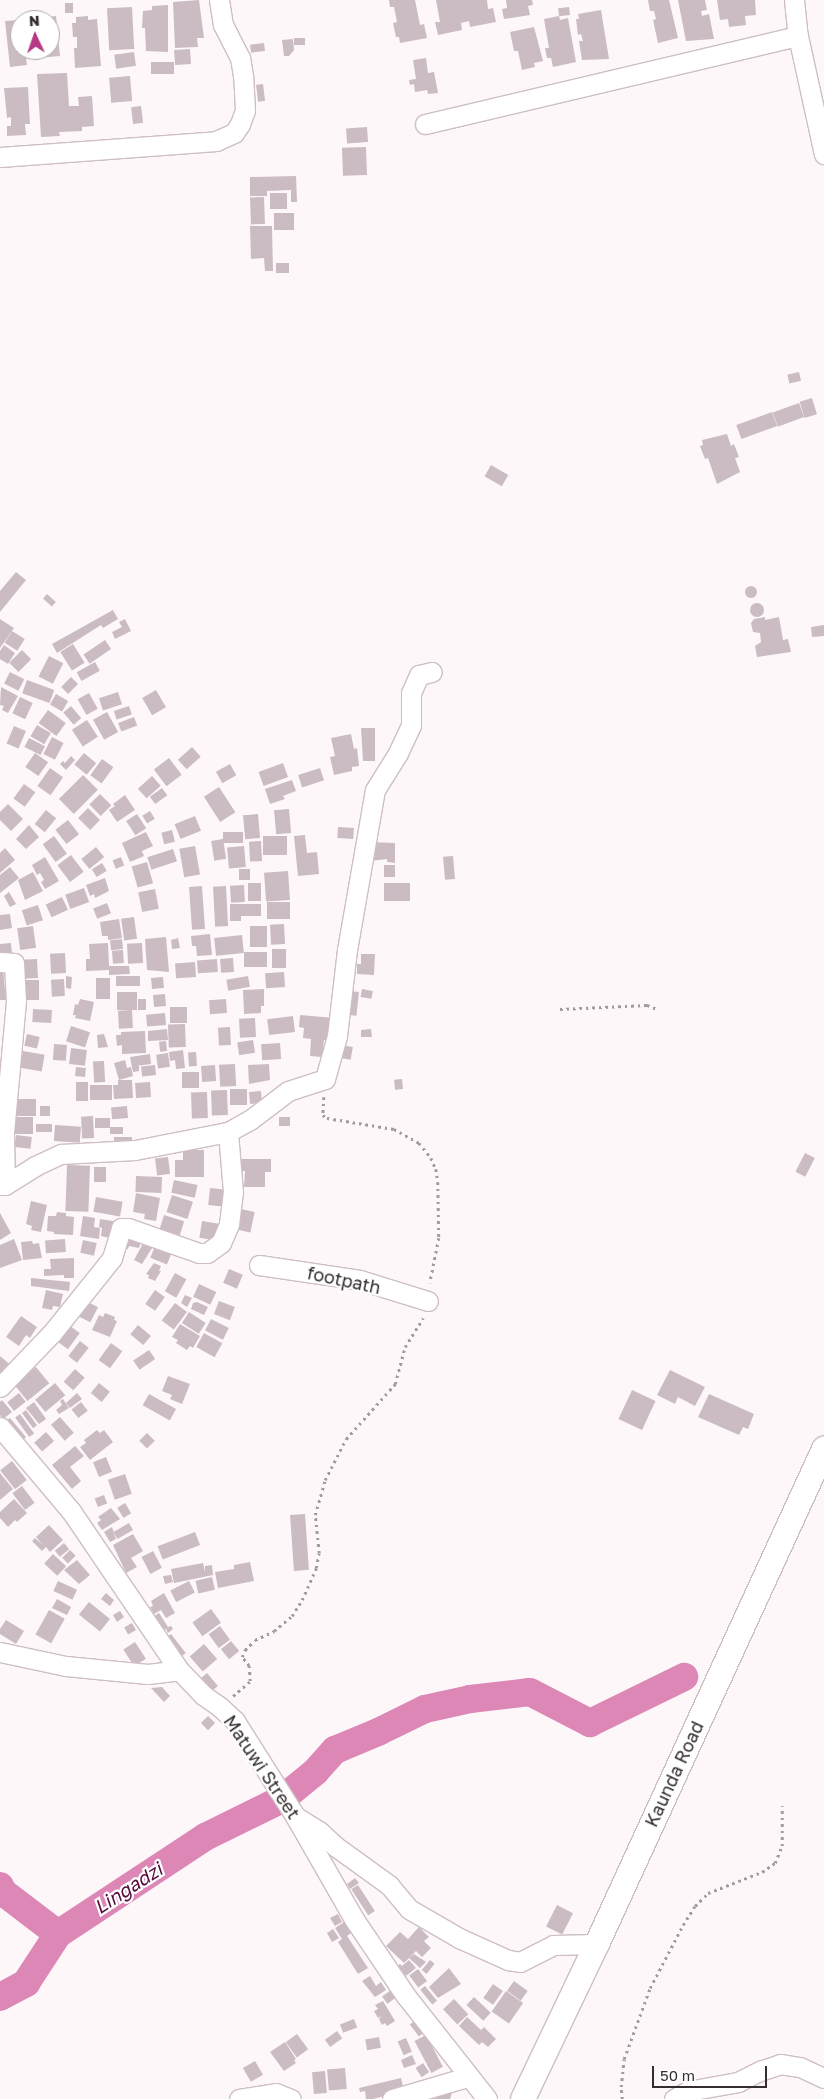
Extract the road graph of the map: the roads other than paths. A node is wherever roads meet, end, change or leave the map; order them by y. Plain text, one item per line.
1 (219, 0) edge
2 (794, 0) edge
3 (798, 36) junction
4 (425, 124) dead end
5 (824, 154) edge
6 (0, 157) edge
7 (432, 672) dead end
8 (1, 962) edge
9 (228, 1132) junction
10 (3, 1185) edge
11 (259, 1265) dead end
12 (428, 1301) road end
13 (0, 1387) edge
14 (0, 1427) edge
15 (824, 1449) edge
16 (0, 1652) edge
17 (179, 1670) junction
18 (295, 1816) junction
19 (597, 1944) junction
20 (467, 2077) junction
21 (824, 2078) edge
22 (239, 2099) edge
23 (291, 2099) edge
24 (392, 2099) edge
25 (487, 2099) edge
26 (523, 2099) edge
27 (674, 2099) edge

1 - 6 street
2 - 3 street
3 - 4 street
3 - 5 street
7 - 9 street
8 - 10 street
9 - 10 street
9 - 13 street
11 - 12 street, footpath
14 - 17 street, Matuwi Street
15 - 19 main road, Kaunda Road
16 - 17 street
17 - 18 street, Matuwi Street
18 - 19 street
18 - 20 street, Matuwi Street
19 - 26 main road, Kaunda Road
20 - 24 street
20 - 25 street, Matuwi Street
21 - 27 street
22 - 23 street

